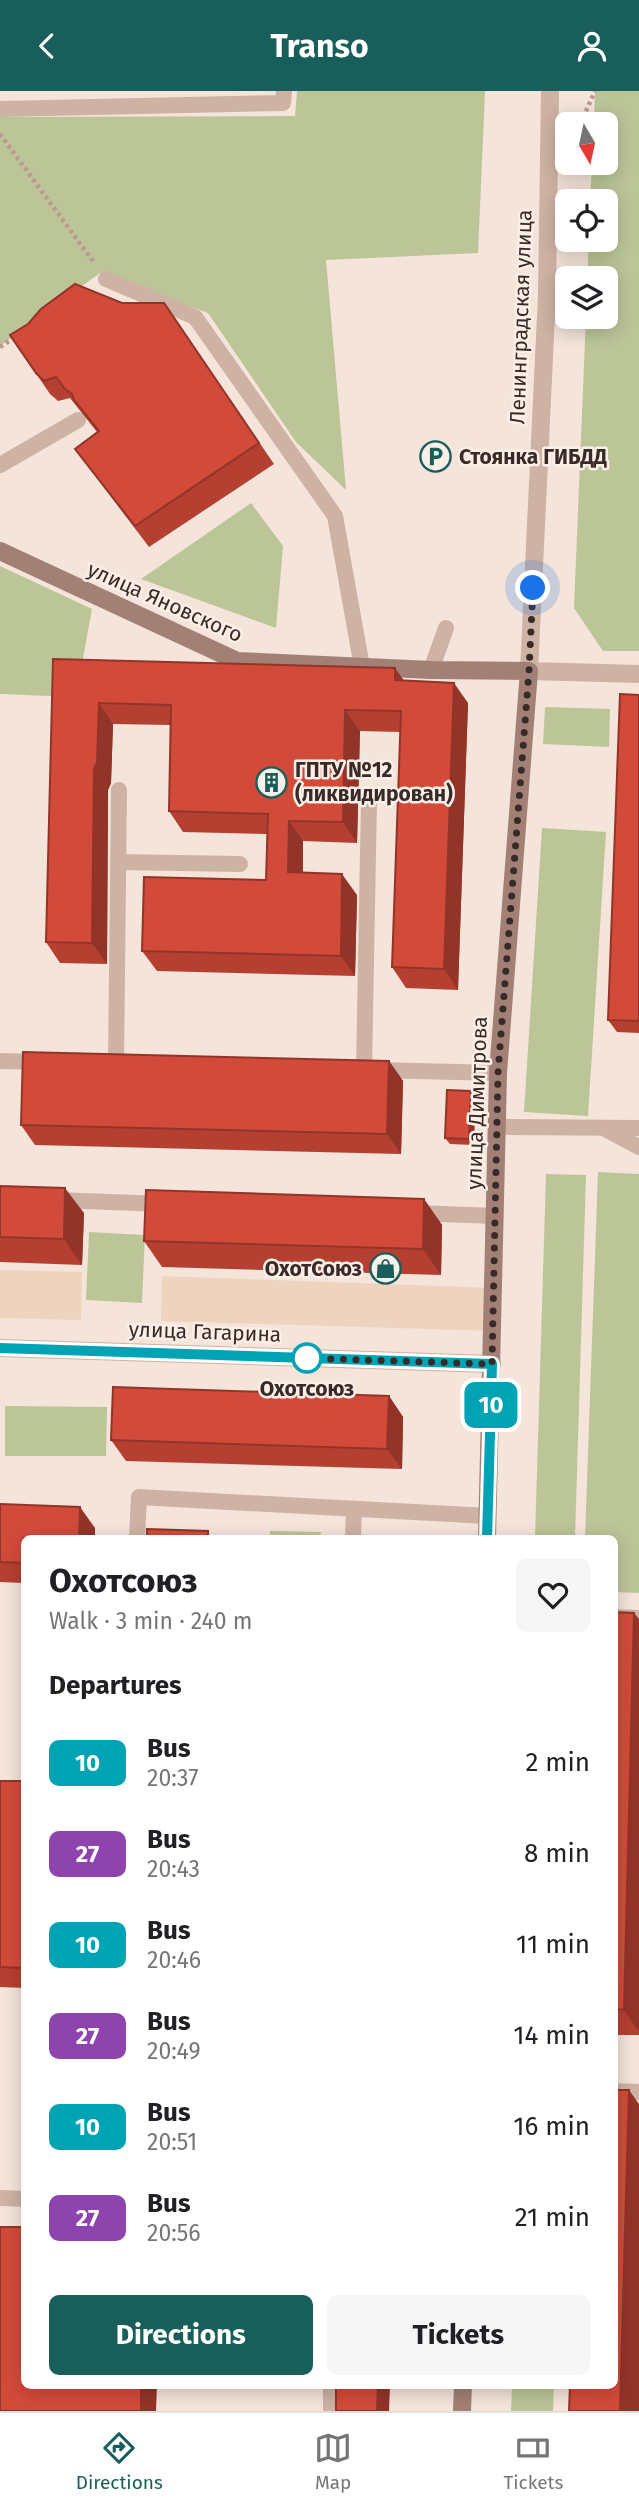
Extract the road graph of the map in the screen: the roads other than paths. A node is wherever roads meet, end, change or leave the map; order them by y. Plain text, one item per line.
1 (284, 91) edge
2 (550, 91) edge
3 (0, 109) edge
4 (106, 279) road end
5 (78, 420) edge
6 (0, 465) edge
7 (0, 551) edge
8 (446, 628) dead end
9 (362, 667) junction
10 (431, 670) junction
11 (529, 671) junction
12 (639, 674) edge
13 (120, 790) dead end
14 (369, 799) dead end
15 (118, 862) junction
16 (240, 864) dead end
17 (0, 1061) edge
18 (64, 1062) edge
19 (144, 1064) edge
20 (498, 1073) junction
21 (497, 1127) junction
22 (603, 1128) junction
23 (639, 1128) edge
24 (639, 1147) edge
25 (39, 1200) edge
26 (177, 1205) edge
27 (398, 1212) edge
28 (495, 1216) junction
29 (0, 1348) edge
30 (492, 1364) junction
31 (354, 1509) junction
32 (487, 1516) junction
33 (137, 1535) edge
34 (353, 1535) edge
35 (487, 1535) edge
36 (618, 1617) edge
37 (639, 1618) edge
38 (618, 2091) edge
39 (639, 2092) edge
40 (0, 2198) edge
41 (21, 2199) edge
42 (331, 2389) edge
43 (463, 2389) edge
44 (331, 2411) edge
45 (462, 2411) edge

1 - 3 lane
2 - 11 street, Ленинградская улица
4 - 9 lane
5 - 6 lane
7 - 9 main road, улица Яновского
8 - 10 lane
9 - 10 main road, улица Яновского
10 - 11 main road, улица Яновского
11 - 12 street
11 - 20 main road, улица Димитрова
13 - 15 lane
14 - 20 lane
15 - 16 lane
15 - 19 lane
17 - 18 lane
20 - 21 main road, улица Димитрова
21 - 22 lane
21 - 28 main road, улица Димитрова
22 - 23 lane
22 - 24 lane
25 - 26 lane
27 - 28 lane
28 - 30 main road, улица Димитрова
29 - 30 street, улица Гагарина
30 - 32 main road, улица Димитрова
31 - 32 lane
31 - 33 lane
31 - 34 lane
32 - 35 main road, улица Димитрова
36 - 37 lane
38 - 39 lane
40 - 41 lane
42 - 44 lane
43 - 45 main road

